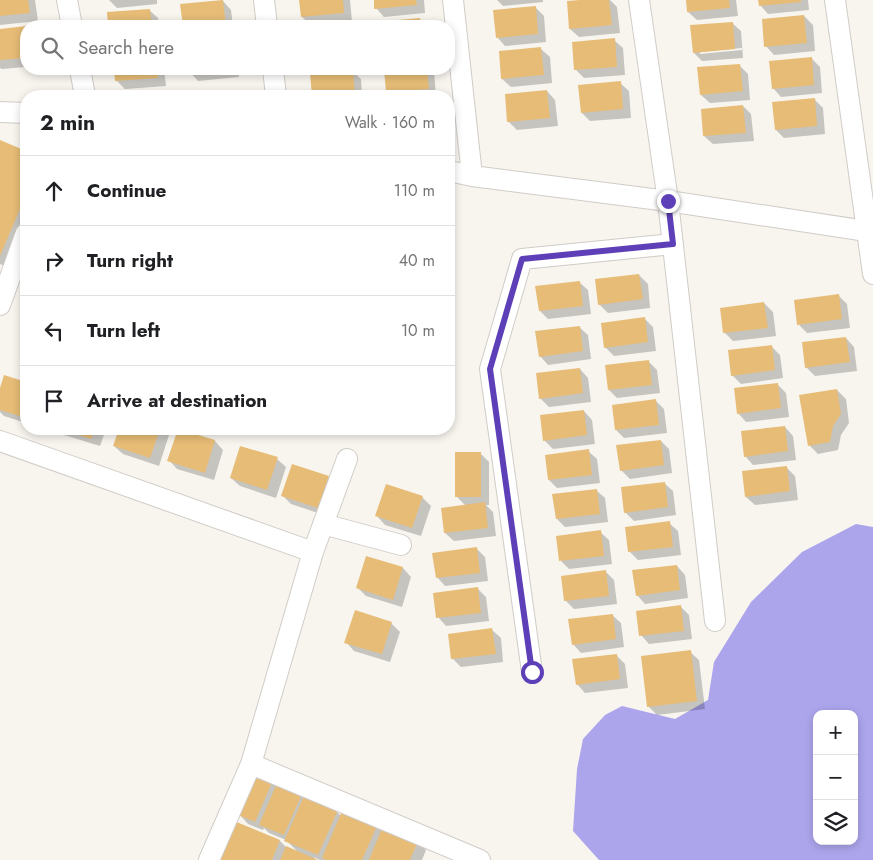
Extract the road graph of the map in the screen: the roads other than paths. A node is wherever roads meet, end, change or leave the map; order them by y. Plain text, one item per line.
1 (67, 0) edge
2 (264, 0) edge
3 (453, 0) edge
4 (639, 0) edge
5 (835, 0) edge
6 (71, 20) edge
7 (266, 20) edge
8 (81, 75) edge
9 (273, 75) edge
10 (84, 90) edge
11 (275, 90) edge
12 (0, 112) edge
13 (20, 113) edge
14 (455, 172) edge
15 (472, 176) junction
16 (668, 201) junction
17 (870, 231) edge
18 (673, 244) junction
19 (20, 249) edge
20 (873, 274) edge
21 (0, 304) edge
22 (0, 441) edge
23 (347, 459) dead end
24 (323, 524) junction
25 (401, 545) dead end
26 (312, 552) junction
27 (716, 621) dead end
28 (532, 672) dead end
29 (251, 764) junction
30 (209, 860) edge
31 (480, 860) edge

1 - 6 street
2 - 7 street
3 - 15 street
4 - 16 street
5 - 17 street
8 - 10 street
9 - 11 street
12 - 13 street
14 - 15 street
15 - 16 street
16 - 17 street
16 - 18 street
17 - 20 street
18 - 27 street
18 - 28 street
19 - 21 street
22 - 26 street
23 - 24 street
24 - 25 street
24 - 26 street
26 - 29 street
29 - 30 street
29 - 31 street

